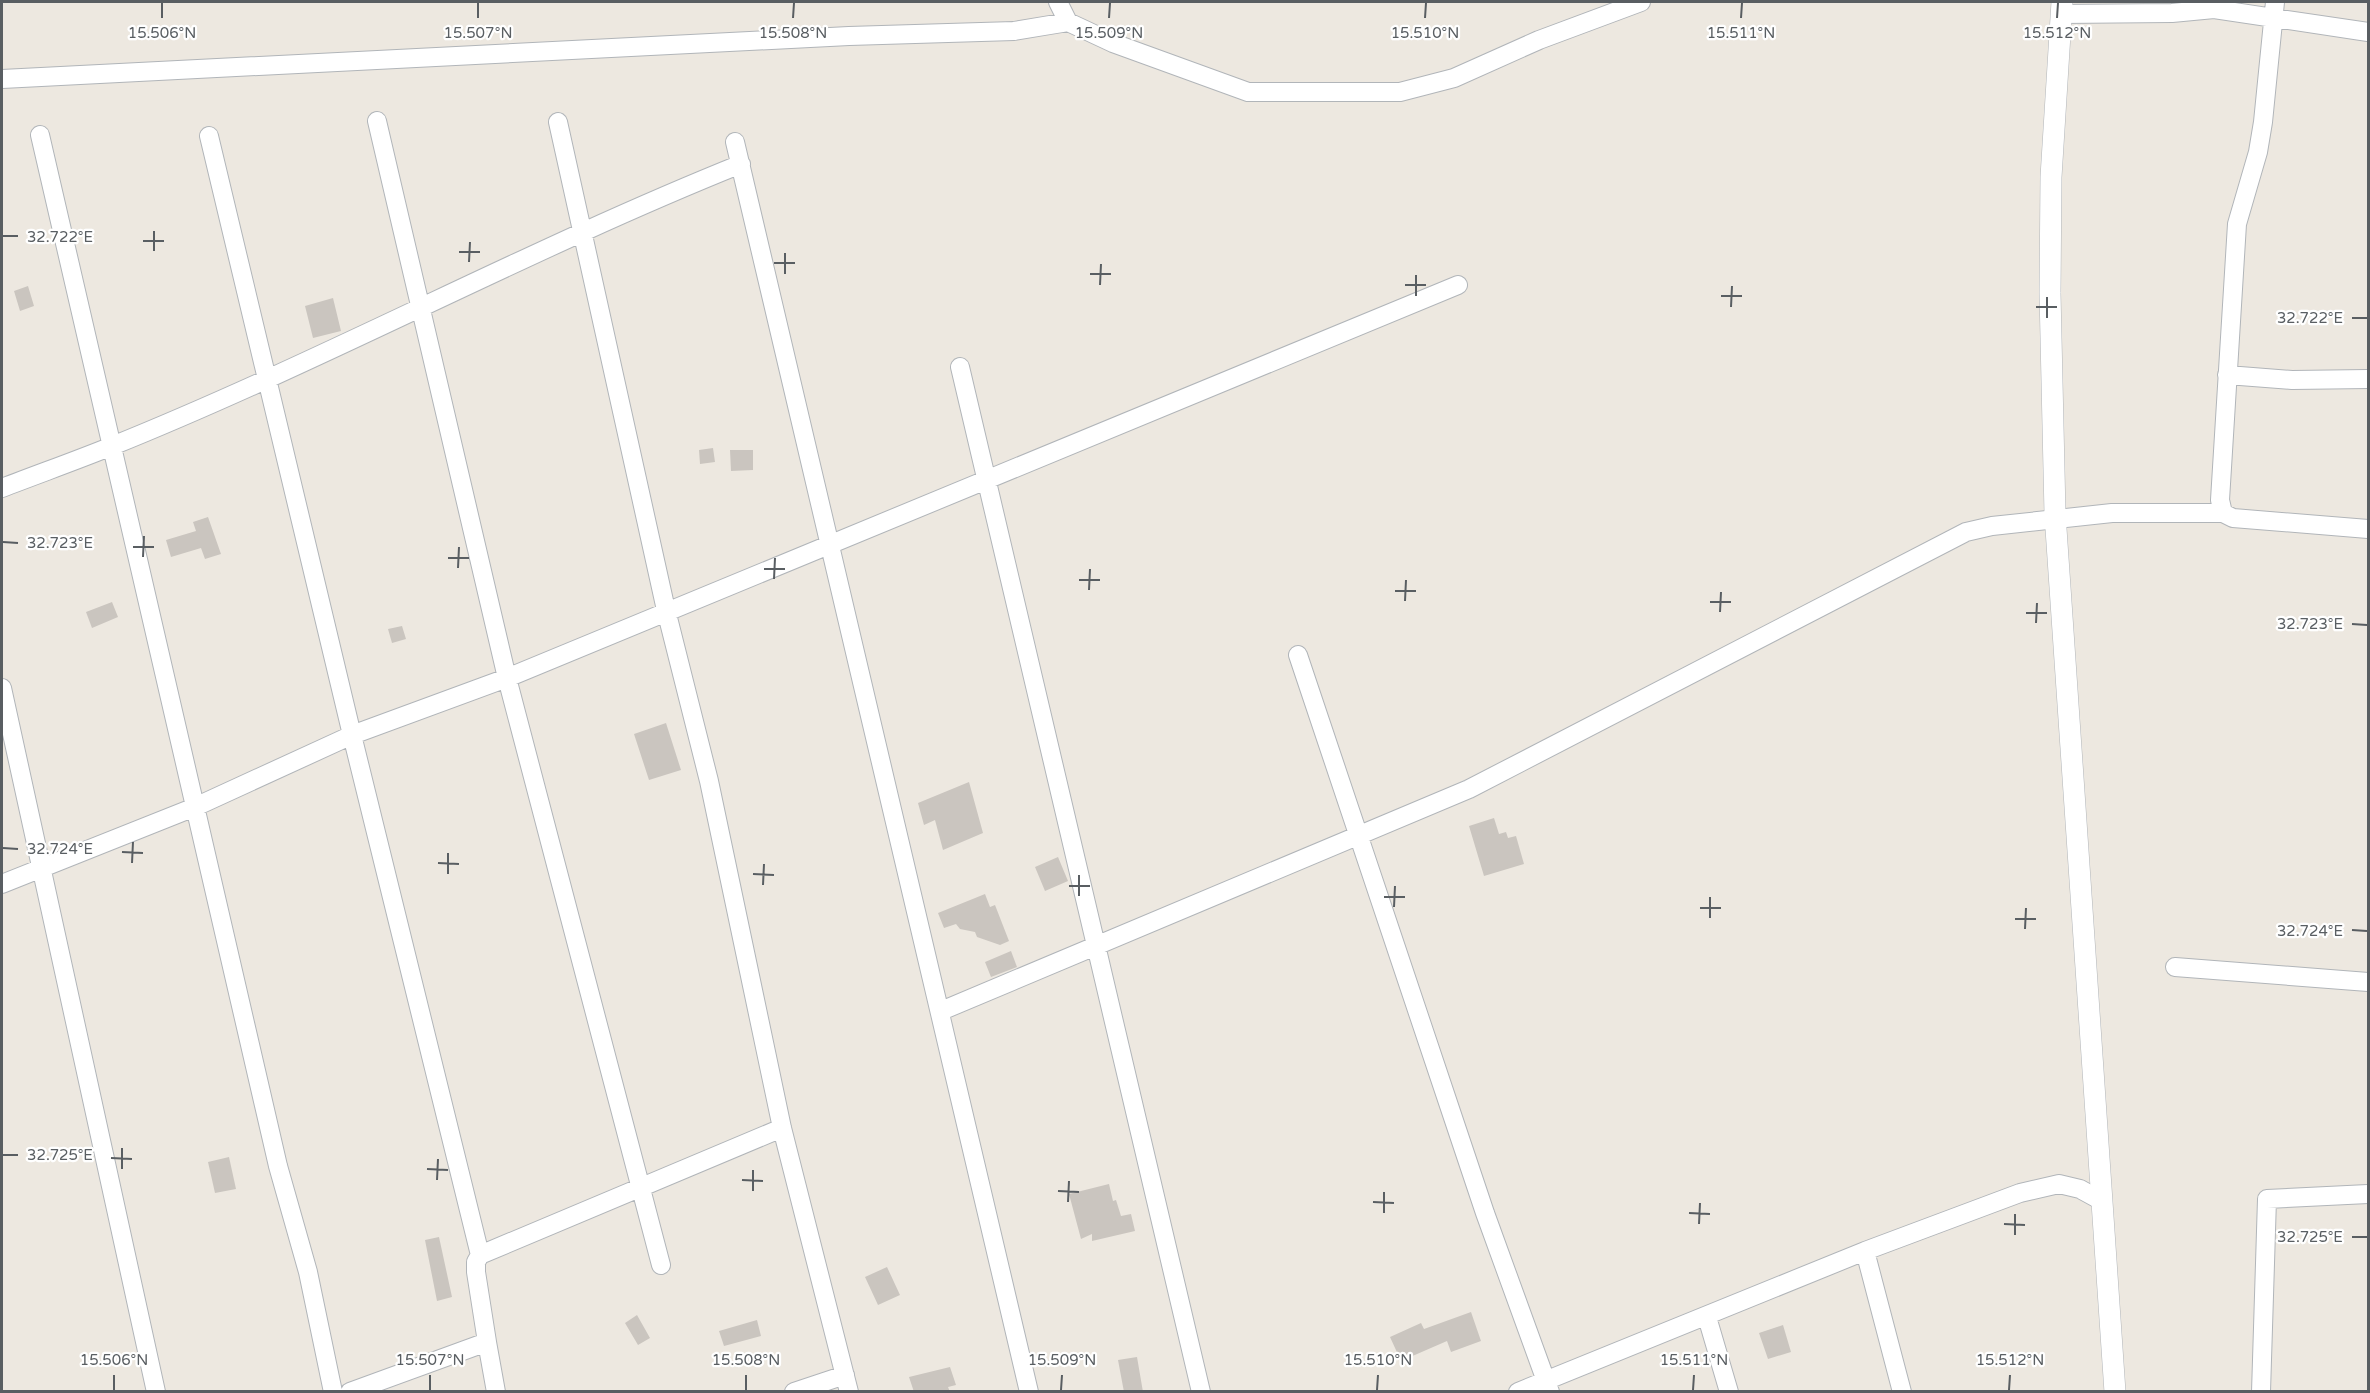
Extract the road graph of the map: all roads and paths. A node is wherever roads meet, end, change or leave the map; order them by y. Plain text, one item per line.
1 (1058, 2) edge
2 (1641, 2) edge
3 (2061, 8) edge
4 (2274, 9) edge
5 (1068, 22) junction
6 (2368, 32) edge
7 (2, 79) edge
8 (377, 121) dead end
9 (558, 122) dead end
10 (40, 135) dead end
11 (209, 136) dead end
12 (735, 142) dead end
13 (741, 164) junction
14 (583, 231) junction
15 (1458, 285) dead end
16 (421, 307) junction
17 (960, 367) dead end
18 (2227, 375) junction
19 (267, 379) junction
20 (2368, 379) edge
21 (112, 446) junction
22 (986, 478) junction
23 (2, 488) edge
24 (2223, 513) junction
25 (2056, 518) junction
26 (2368, 529) edge
27 (830, 543) junction
28 (666, 610) junction
29 (1298, 655) dead end
30 (507, 678) junction
31 (2, 688) edge
32 (352, 735) junction
33 (195, 807) junction
34 (1358, 836) junction
35 (41, 869) junction
36 (2, 884) edge
37 (1096, 946) junction
38 (2175, 967) dead end
39 (2368, 982) edge
40 (941, 1011) junction
41 (782, 1128) junction
42 (641, 1189) junction
43 (2368, 1194) edge
44 (2102, 1201) junction
45 (1865, 1251) junction
46 (480, 1255) junction
47 (661, 1265) dead end
48 (1707, 1317) junction
49 (487, 1342) junction
50 (847, 1383) edge
51 (1548, 1386) edge
52 (156, 1392) edge
53 (333, 1392) edge
54 (350, 1392) edge
55 (496, 1392) edge
56 (794, 1392) edge
57 (1029, 1392) edge
58 (1201, 1392) edge
59 (1518, 1392) edge
60 (1729, 1392) edge
61 (1902, 1392) edge
62 (2115, 1392) edge
63 (2261, 1392) edge

1 - 5 street
2 - 5 street
3 - 4 street
3 - 25 street
4 - 6 street
4 - 18 street
5 - 7 street
8 - 16 street
9 - 14 street
10 - 21 street
11 - 19 street
12 - 13 street
13 - 14 street
13 - 27 street
14 - 16 street
14 - 28 street
15 - 22 street
16 - 19 street
16 - 30 street
17 - 22 street
18 - 20 street
18 - 24 street
19 - 21 street
19 - 32 street
21 - 23 street
21 - 33 street
22 - 27 street
22 - 37 street
24 - 25 street
24 - 26 street
25 - 34 street
25 - 44 street
27 - 28 street
27 - 40 street
28 - 30 street
28 - 41 street
29 - 34 street
30 - 32 street
30 - 42 street
31 - 35 street
32 - 33 street
32 - 46 street
33 - 35 street
33 - 53 street
34 - 37 street
34 - 51 street
35 - 36 street
35 - 52 street
37 - 40 street
37 - 58 street
38 - 39 street
40 - 57 street
41 - 42 street
41 - 50 street
42 - 46 street
42 - 47 street
43 - 63 street
44 - 45 street
44 - 62 street
45 - 48 street
45 - 61 street
46 - 49 street
48 - 51 street
48 - 60 street
49 - 54 street
49 - 55 street
50 - 56 street
51 - 59 street

